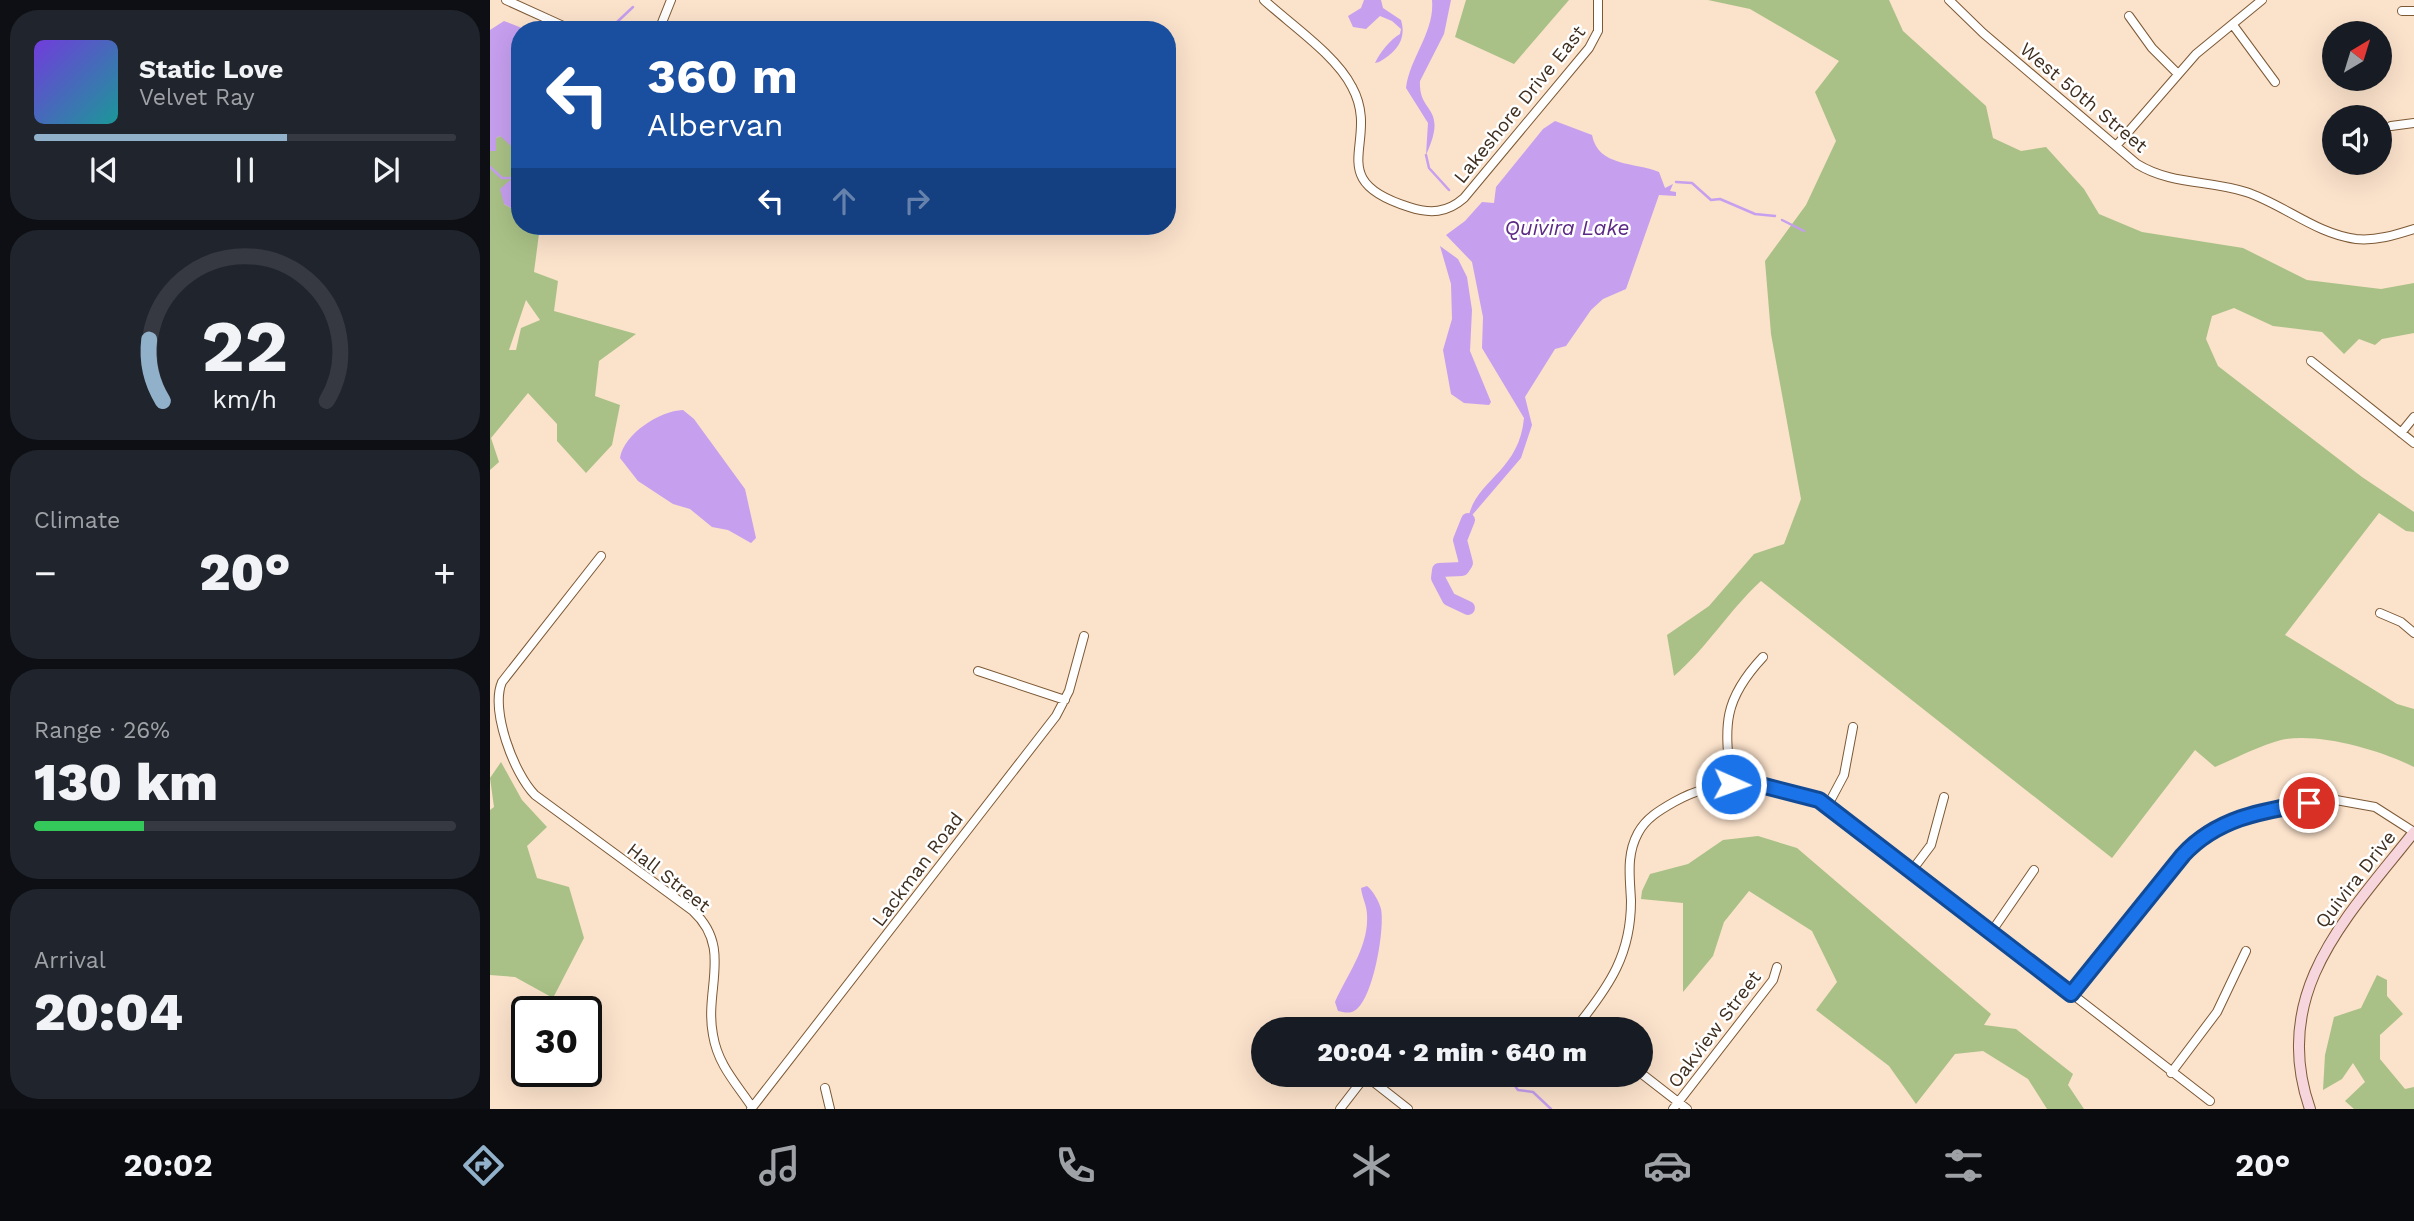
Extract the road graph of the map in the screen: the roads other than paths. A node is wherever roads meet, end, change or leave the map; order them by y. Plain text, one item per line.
1 (506, 0) edge
2 (671, 0) edge
3 (1264, 0) edge
4 (1598, 0) edge
5 (1949, 0) edge
6 (2262, 0) edge
7 (2402, 11) dead end
8 (2414, 12) edge
9 (2129, 16) dead end
10 (552, 21) edge
11 (663, 21) edge
12 (2234, 25) junction
13 (2178, 74) junction
14 (2276, 82) dead end
15 (2414, 123) edge
16 (2392, 126) edge
17 (2116, 146) junction
18 (2414, 229) edge
19 (2311, 361) dead end
20 (2414, 417) edge
21 (2401, 433) junction
22 (2414, 443) edge
23 (601, 556) dead end
24 (2380, 613) dead end
25 (2414, 633) edge
26 (1084, 636) dead end
27 (1763, 657) dead end
28 (978, 671) dead end
29 (1065, 700) junction
30 (493, 708) edge
31 (1853, 727) dead end
32 (1731, 784) junction
33 (1944, 797) dead end
34 (1828, 806) junction
35 (2414, 832) edge
36 (1913, 869) junction
37 (2034, 870) dead end
38 (1992, 931) junction
39 (2246, 951) dead end
40 (1777, 967) dead end
41 (2071, 994) junction
42 (1587, 1017) edge
43 (2171, 1073) junction
44 (1653, 1085) edge
45 (1357, 1087) edge
46 (1381, 1087) edge
47 (825, 1088) dead end
48 (2210, 1101) dead end
49 (1675, 1106) edge
50 (751, 1108) edge
51 (830, 1109) edge
52 (1340, 1109) edge
53 (1409, 1109) edge
54 (1687, 1109) edge
55 (2310, 1109) edge

1 - 10 street
2 - 11 street
3 - 4 street, Lakeshore Drive East
5 - 17 street, West 50th Street
6 - 12 street
7 - 8 street
9 - 13 street
12 - 13 street
12 - 14 street
13 - 17 street
15 - 16 street
17 - 18 street, West 50th Street
19 - 21 street
20 - 21 street
21 - 22 street
23 - 30 street, Hall Street
24 - 25 street
26 - 29 street, Lackman Road
27 - 32 street
28 - 29 street
29 - 50 street, Lackman Road
30 - 50 street, Hall Street
31 - 34 street
32 - 34 street
32 - 42 street
33 - 36 street
34 - 36 street
35 - 41 street
35 - 55 main road, Quivira Drive
36 - 38 street
37 - 38 street
38 - 41 street
39 - 43 street
40 - 49 street, Oakview Street
41 - 43 street
43 - 48 street
44 - 49 street
45 - 52 street
46 - 53 street
47 - 51 street
49 - 54 street

